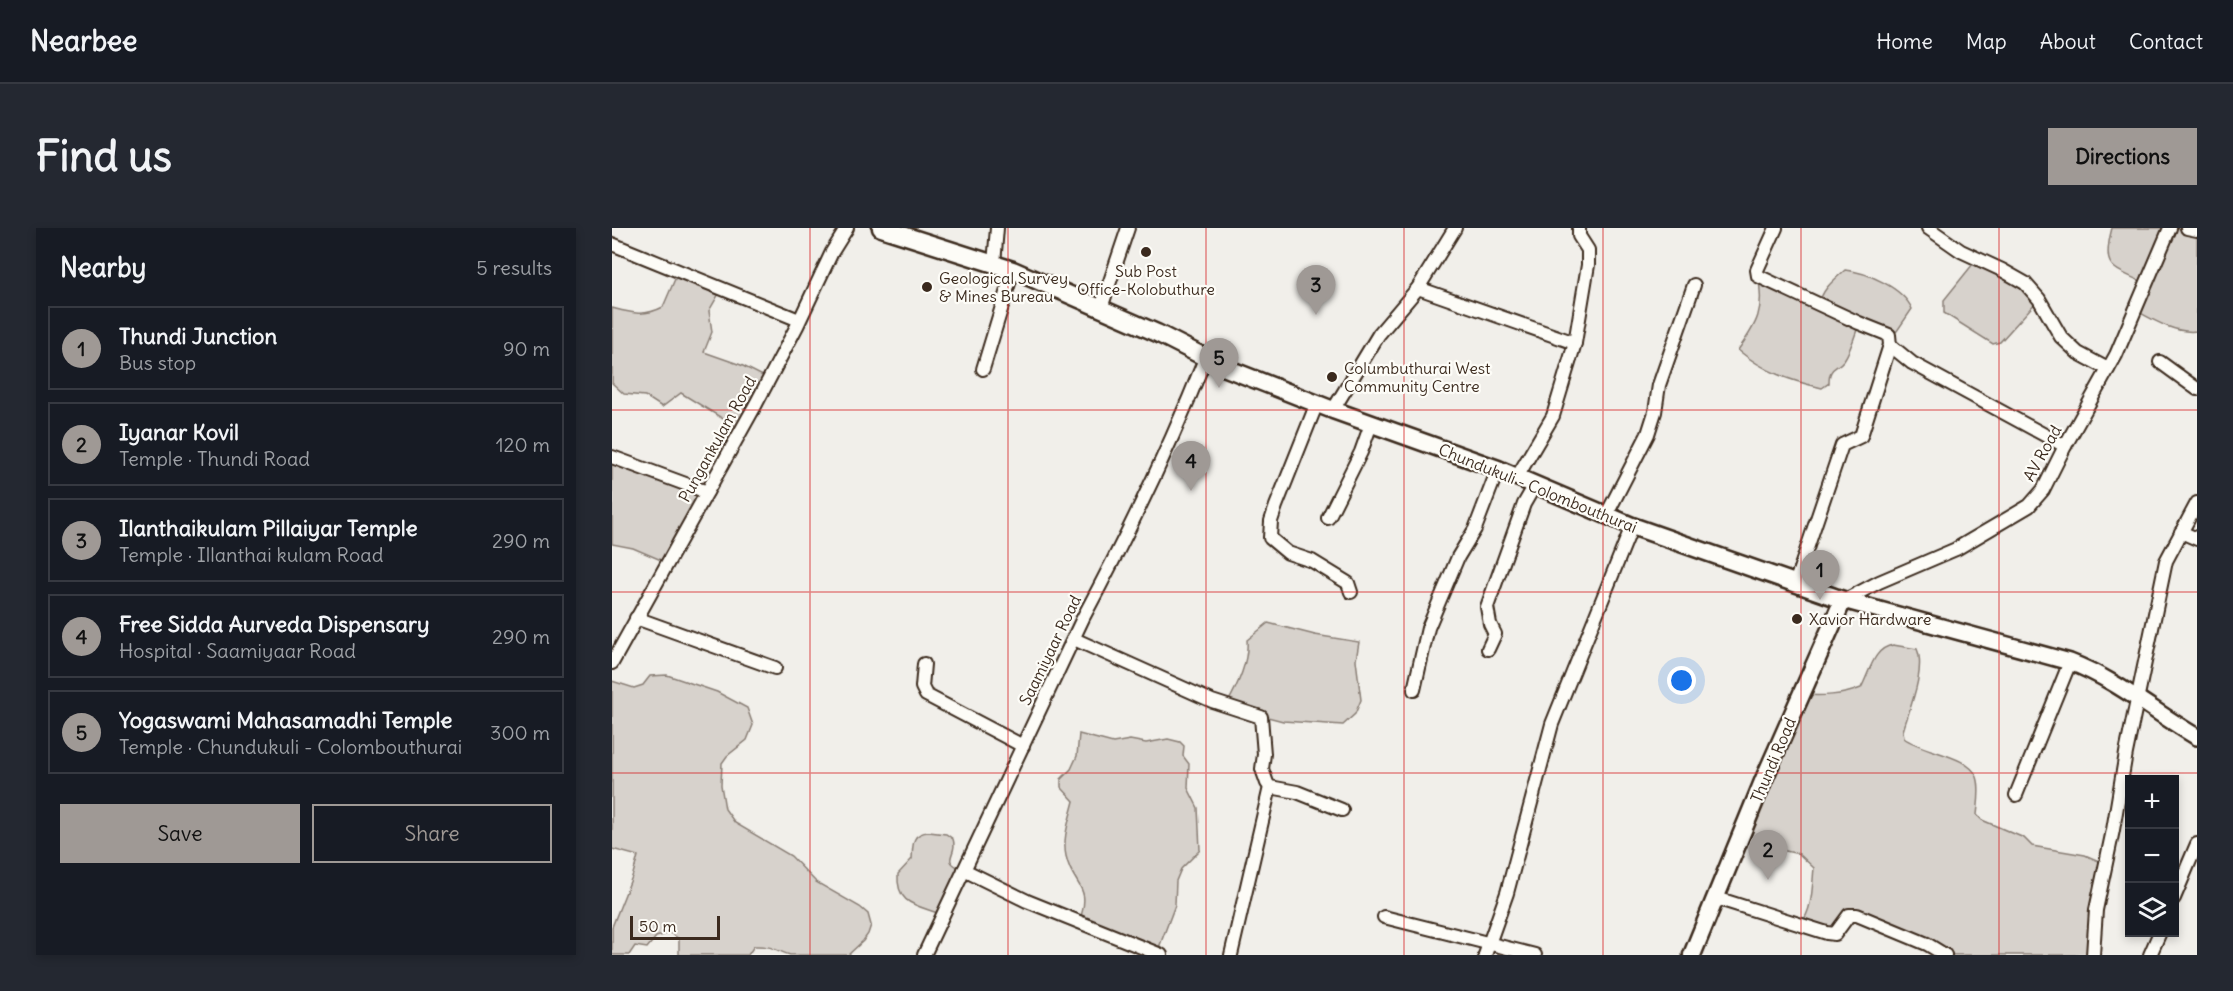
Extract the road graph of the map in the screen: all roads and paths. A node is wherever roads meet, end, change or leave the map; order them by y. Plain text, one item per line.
1 (847, 228) edge
2 (881, 228) edge
3 (997, 228) edge
4 (1128, 228) edge
5 (1455, 228) edge
6 (1579, 228) edge
7 (1776, 228) edge
8 (1928, 228) edge
9 (2170, 228) edge
10 (2187, 228) edge
11 (2197, 230) edge
12 (612, 244) edge
13 (994, 264) junction
14 (1013, 270) junction
15 (1694, 285) dead end
16 (1418, 288) junction
17 (1101, 308) junction
18 (799, 320) junction
19 (1575, 343) junction
20 (1890, 345) junction
21 (1205, 358) junction
22 (2160, 362) dead end
23 (983, 369) dead end
24 (2108, 369) junction
25 (2197, 389) edge
26 (1317, 403) junction
27 (1333, 410) junction
28 (1371, 424) junction
29 (2065, 446) junction
30 (612, 457) edge
31 (1498, 469) junction
32 (1517, 477) junction
33 (1535, 485) junction
34 (707, 492) junction
35 (2197, 503) edge
36 (1606, 516) junction
37 (1328, 518) dead end
38 (1632, 526) junction
39 (2181, 532) junction
40 (2197, 539) edge
41 (1795, 584) junction
42 (1351, 592) dead end
43 (1844, 600) junction
44 (636, 618) junction
45 (1074, 639) junction
46 (1488, 650) dead end
47 (2070, 662) junction
48 (612, 663) edge
49 (924, 664) dead end
50 (775, 668) dead end
51 (1414, 690) dead end
52 (2138, 697) junction
53 (2197, 737) edge
54 (1023, 746) junction
55 (1270, 788) junction
56 (2016, 795) dead end
57 (1342, 810) dead end
58 (2197, 844) edge
59 (964, 870) junction
60 (2179, 888) edge
61 (1716, 898) junction
62 (1384, 917) dead end
63 (2158, 937) edge
64 (1490, 943) junction
65 (924, 955) edge
66 (1161, 955) edge
67 (1231, 955) edge
68 (1485, 955) edge
69 (1535, 955) edge
70 (1692, 955) edge
71 (1945, 955) edge
72 (2093, 955) edge
73 (2150, 955) edge

1 - 18 street, Pungankulam Road
2 - 13 main road, Chundukuli - Colombouthurai
3 - 13 street
4 - 17 street
5 - 16 street
6 - 19 street
7 - 20 street
8 - 24 street
9 - 24 street, AV Road
10 - 11 street
12 - 18 street
13 - 14 main road, Chundukuli - Colombouthurai
14 - 17 main road, Chundukuli - Colombouthurai
14 - 23 street
15 - 36 street
16 - 19 street
16 - 27 street
17 - 21 main road, Chundukuli - Colombouthurai
18 - 34 street, Pungankulam Road
19 - 32 street
20 - 29 street
20 - 41 street
21 - 26 main road, Chundukuli - Colombouthurai
21 - 45 street, Saamiyaar Road
22 - 25 street
24 - 29 street, AV Road
26 - 27 main road, Chundukuli - Colombouthurai
26 - 42 street
27 - 28 main road, Chundukuli - Colombouthurai
28 - 31 main road, Chundukuli - Colombouthurai
28 - 37 street
29 - 43 street, AV Road
30 - 34 street
31 - 32 main road, Chundukuli - Colombouthurai
31 - 51 street
32 - 33 main road, Chundukuli - Colombouthurai
33 - 36 main road, Chundukuli - Colombouthurai
33 - 46 street
34 - 44 street, Pungankulam Road
35 - 39 street
36 - 38 main road, Chundukuli - Colombouthurai
38 - 41 main road, Chundukuli - Colombouthurai
38 - 64 street
39 - 40 street
39 - 52 street
41 - 43 main road, Chundukuli - Colombouthurai
43 - 47 street, Chundukuli - Colombouthurai
43 - 61 main road, Thundi Road
44 - 48 street, Pungankulam Road
44 - 50 street
45 - 54 street, Saamiyaar Road
45 - 55 street
47 - 52 street, Chundukuli - Colombouthurai
47 - 56 street
49 - 54 street
52 - 53 street, Chundukuli - Colombouthurai
52 - 72 street
54 - 59 street, Saamiyaar Road
55 - 57 street
55 - 67 street
58 - 60 street
59 - 65 street, Saamiyaar Road
59 - 66 street
61 - 70 main road, Thundi Road
61 - 71 street
62 - 64 street
63 - 73 street
64 - 68 street
64 - 69 street

